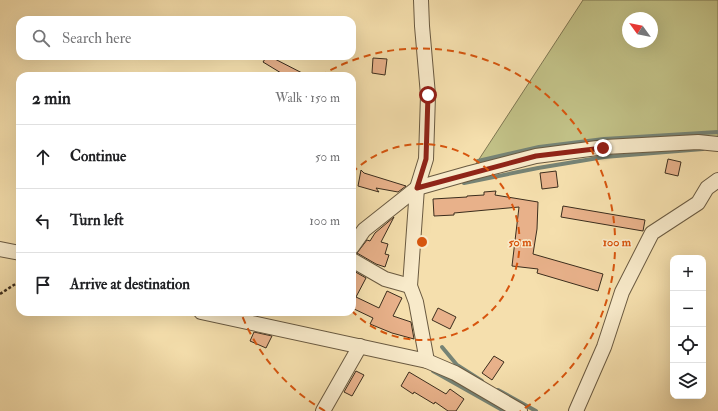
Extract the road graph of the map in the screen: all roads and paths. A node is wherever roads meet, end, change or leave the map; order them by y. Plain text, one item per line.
1 (421, 0) edge
2 (718, 144) edge
3 (718, 180) edge
4 (417, 188) junction
5 (356, 241) edge
6 (16, 248) edge
7 (3, 250) edge
8 (16, 252) edge
9 (356, 262) edge
10 (16, 284) edge
11 (410, 286) junction
12 (0, 294) edge
13 (219, 316) edge
14 (360, 346) junction
15 (427, 361) junction
16 (323, 411) edge
17 (520, 411) edge
18 (576, 411) edge

1 - 4 street
2 - 4 street
3 - 18 street
4 - 5 street
4 - 11 street
6 - 7 street
7 - 8 street
9 - 11 street
10 - 12 path
11 - 15 street
13 - 14 street
14 - 15 street
14 - 16 street
15 - 17 street

